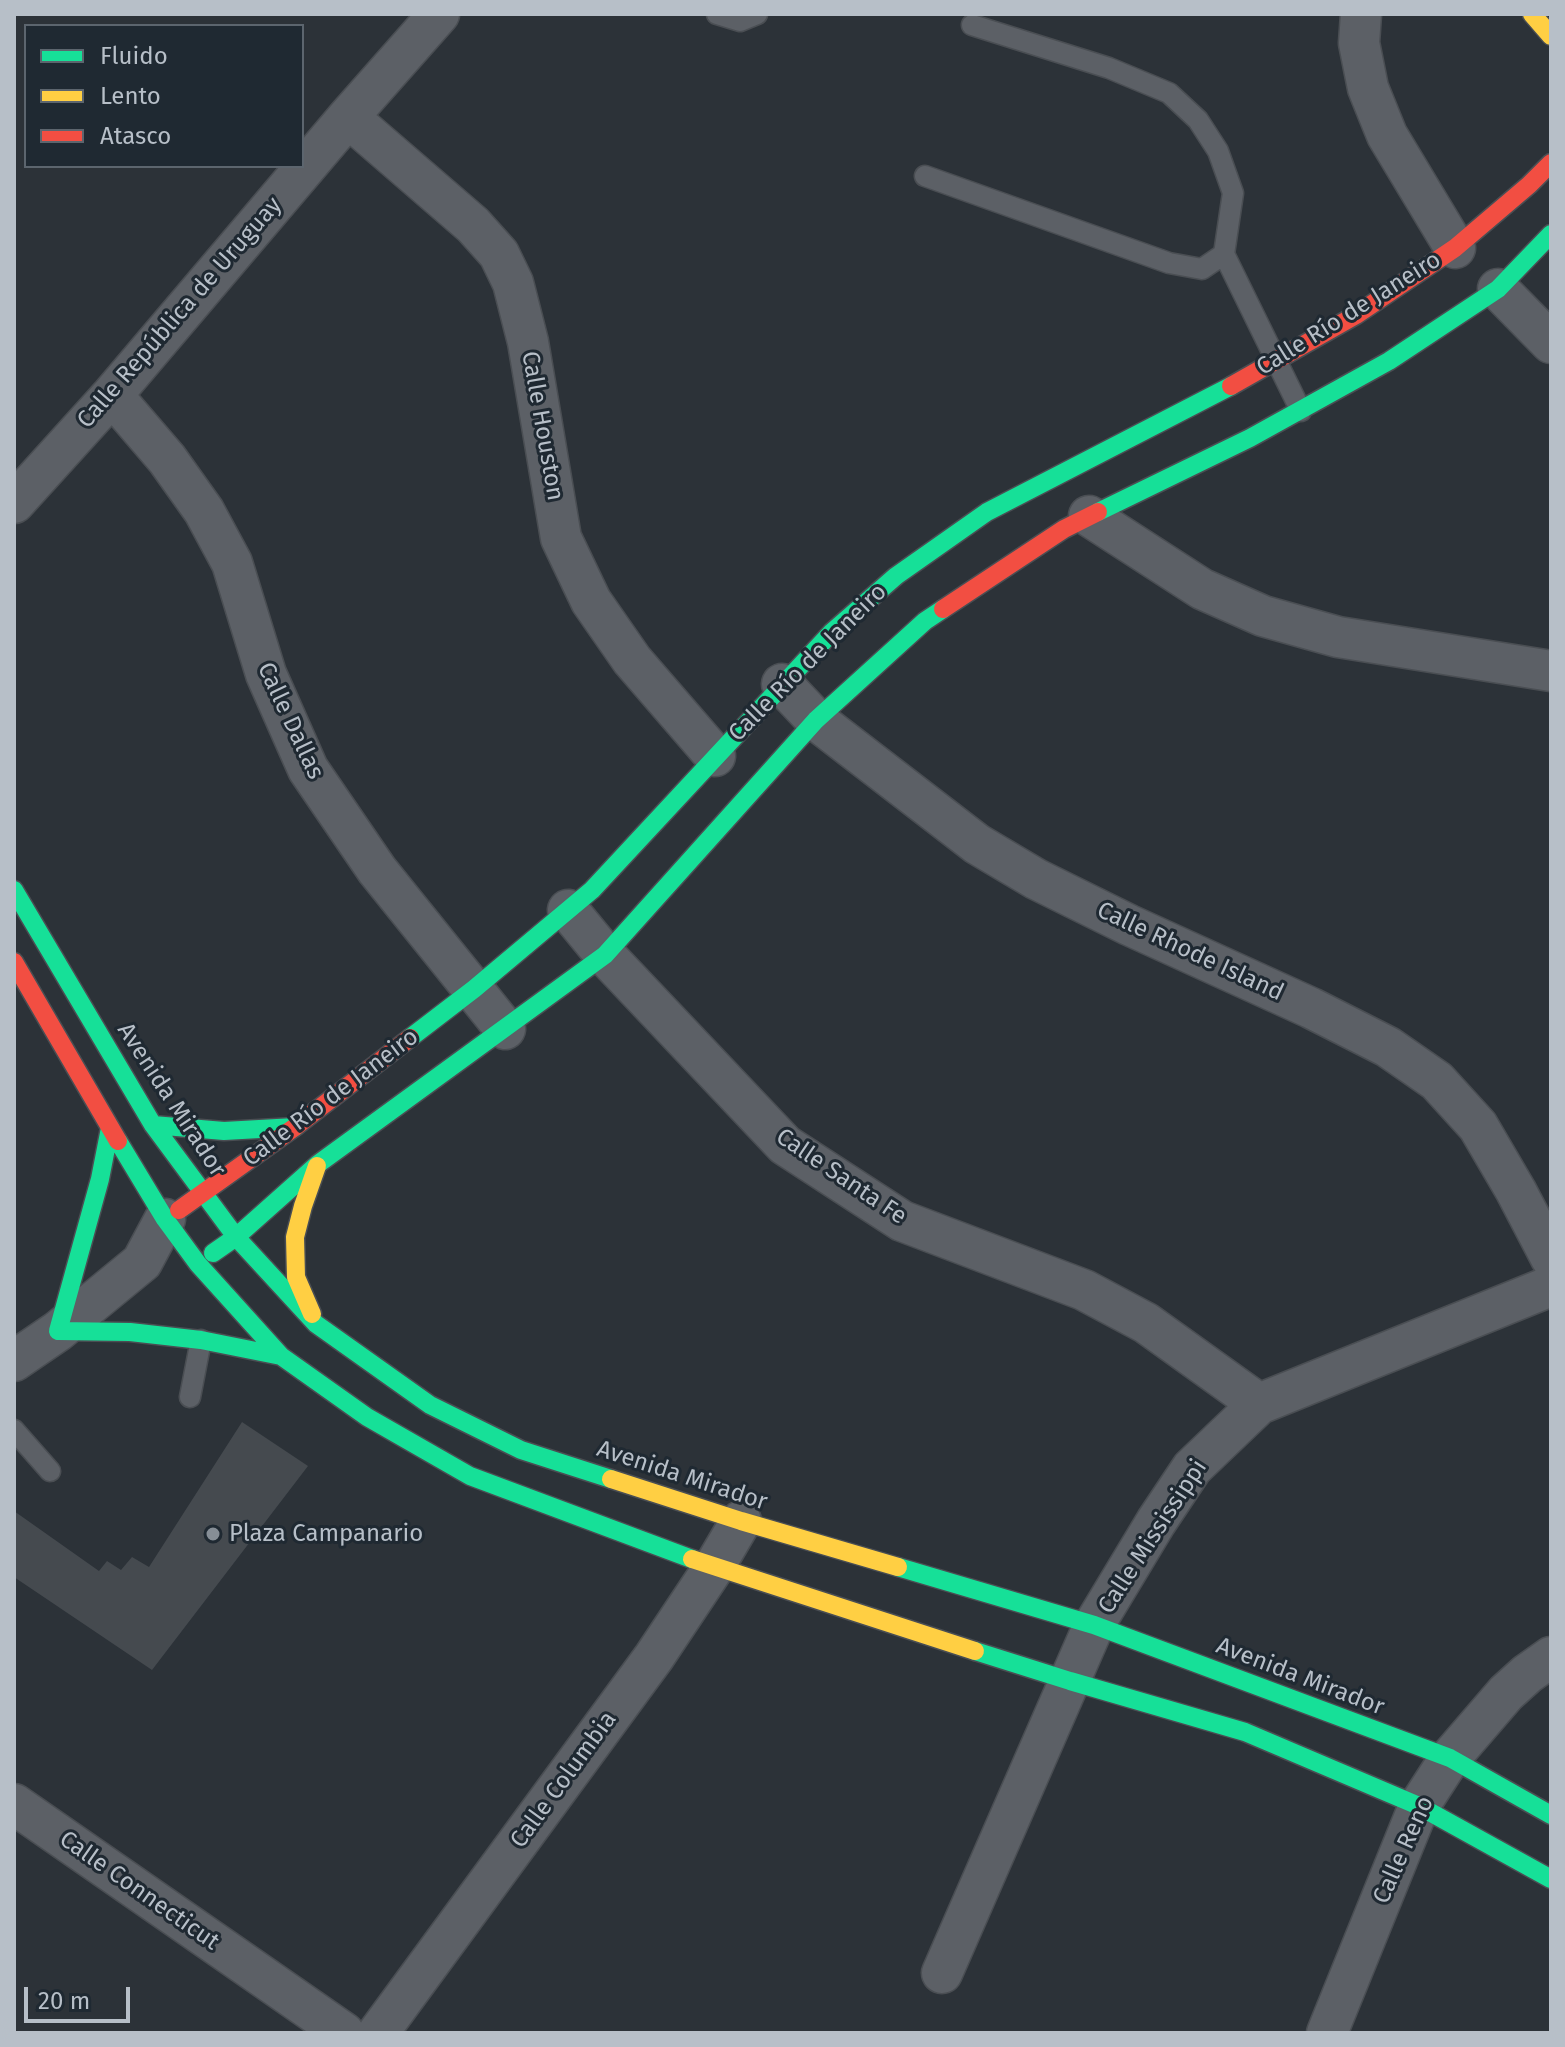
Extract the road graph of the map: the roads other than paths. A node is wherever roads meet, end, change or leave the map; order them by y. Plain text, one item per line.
1 (439, 14) edge
2 (717, 14) edge
3 (757, 14) edge
4 (1361, 14) edge
5 (1532, 14) edge
6 (972, 25) dead end
7 (1551, 36) edge
8 (348, 117) junction
9 (1551, 163) edge
10 (925, 176) dead end
11 (1551, 234) edge
12 (1455, 248) junction
13 (1224, 254) junction
14 (1498, 289) junction
15 (1551, 343) edge
16 (1275, 361) junction
17 (112, 395) junction
18 (1301, 411) junction
19 (17, 493) edge
20 (1089, 516) junction
21 (1551, 671) edge
22 (782, 684) junction
23 (816, 720) junction
24 (715, 756) junction
25 (14, 890) edge
26 (568, 910) junction
27 (605, 955) junction
28 (24, 965) edge
29 (474, 989) junction
30 (505, 1029) junction
31 (153, 1125) junction
32 (295, 1127) junction
33 (110, 1128) junction
34 (318, 1164) junction
35 (202, 1194) junction
36 (165, 1219) junction
37 (236, 1237) junction
38 (1551, 1258) edge
39 (142, 1262) junction
40 (198, 1264) junction
41 (1551, 1286) edge
42 (316, 1324) junction
43 (58, 1331) junction
44 (201, 1340) junction
45 (281, 1356) junction
46 (14, 1361) edge
47 (190, 1397) dead end
48 (1259, 1404) junction
49 (14, 1430) edge
50 (50, 1471) dead end
51 (741, 1521) junction
52 (714, 1567) junction
53 (1094, 1625) junction
54 (1551, 1657) edge
55 (1070, 1681) junction
56 (1450, 1758) junction
57 (14, 1804) edge
58 (1419, 1806) junction
59 (1551, 1815) edge
60 (1551, 1879) edge
61 (942, 1973) dead end
62 (344, 2033) edge
63 (378, 2033) edge
64 (1327, 2033) edge

1 - 8 street, Calle República de Uruguay
2 - 3 lane
4 - 12 street
5 - 7 main road
6 - 13 lane
8 - 17 street, Calle República de Uruguay
8 - 24 street, Calle Houston
9 - 12 main road, Calle Río de Janeiro
10 - 13 lane
11 - 14 main road, Calle Río de Janeiro
12 - 16 main road, Calle Río de Janeiro
13 - 16 lane
14 - 15 street
14 - 18 main road, Calle Río de Janeiro
16 - 18 lane
16 - 22 main road, Calle Río de Janeiro
17 - 19 street, Calle República de Uruguay
17 - 29 street, Calle Dallas
18 - 20 main road, Calle Río de Janeiro
20 - 21 street
20 - 23 main road, Calle Río de Janeiro
22 - 23 street, Calle Rhode Island
22 - 24 main road, Calle Río de Janeiro
23 - 27 main road, Calle Río de Janeiro
23 - 38 street, Calle Rhode Island
24 - 26 main road, Calle Río de Janeiro
25 - 28 main road, Avenida Mirador
26 - 27 street, Calle Santa Fe
26 - 29 main road, Calle Río de Janeiro
27 - 30 main road, Calle Río de Janeiro
27 - 48 street, Calle Santa Fe
28 - 31 main road, Avenida Mirador
28 - 33 main road, Avenida Mirador
29 - 30 street, Calle Dallas
29 - 32 main road, Calle Río de Janeiro
30 - 34 main road, Calle Río de Janeiro
31 - 32 main road
31 - 35 main road, Avenida Mirador
32 - 35 main road, Calle Río de Janeiro
33 - 36 main road, Avenida Mirador
33 - 43 main road
34 - 37 main road, Calle Río de Janeiro
34 - 42 main road
35 - 36 main road, Calle Río de Janeiro
35 - 37 main road, Avenida Mirador
36 - 39 street, Calle Río de Janeiro
36 - 40 main road, Avenida Mirador
37 - 40 main road, Calle Río de Janeiro
37 - 42 main road, Avenida Mirador
39 - 40 street
39 - 43 street, Calle Río de Janeiro
40 - 45 main road, Avenida Mirador
41 - 48 street, Calle Mississippi
42 - 51 main road, Avenida Mirador
43 - 44 main road
43 - 46 street, Calle Río de Janeiro
44 - 45 main road
44 - 47 lane
45 - 52 main road, Avenida Mirador
48 - 53 street, Calle Mississippi
49 - 50 lane
51 - 52 street, Calle Columbia
51 - 53 main road, Avenida Mirador
52 - 55 main road, Avenida Mirador
52 - 63 street, Calle Columbia
53 - 55 street, Calle Mississippi
53 - 56 main road, Avenida Mirador
54 - 56 street, Calle Reno
55 - 58 main road, Avenida Mirador
55 - 61 street, Calle Mississippi
56 - 58 street, Calle Reno
56 - 59 main road, Avenida Mirador
57 - 62 street, Calle Connecticut
58 - 60 main road, Avenida Mirador
58 - 64 street, Calle Reno

